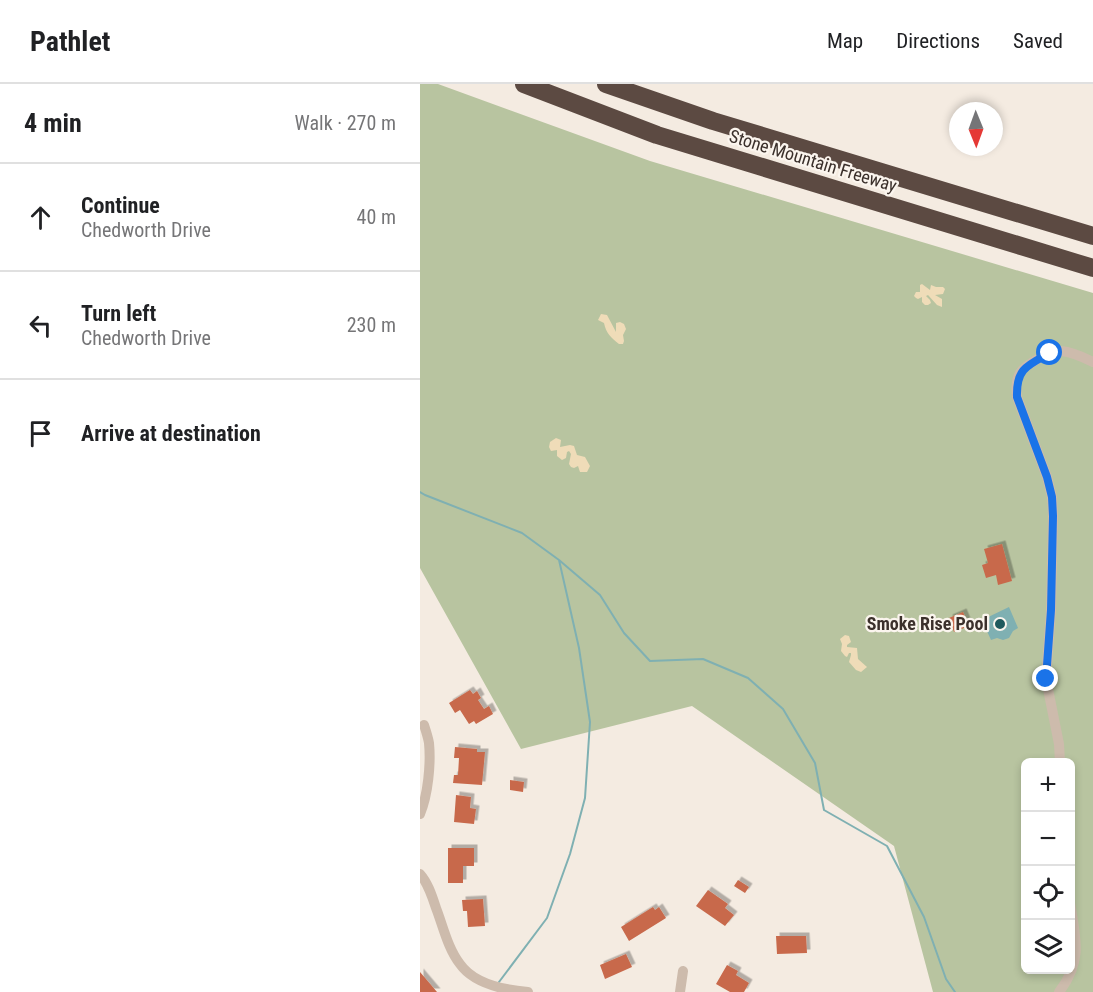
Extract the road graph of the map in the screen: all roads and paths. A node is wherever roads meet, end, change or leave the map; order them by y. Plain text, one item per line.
1 (524, 84) edge
2 (606, 84) edge
3 (1093, 236) edge
4 (1093, 268) edge
5 (1093, 362) edge
6 (424, 725) dead end
7 (1060, 758) edge
8 (420, 814) edge
9 (420, 873) edge
10 (1073, 920) edge
11 (683, 971) dead end
12 (528, 992) edge
13 (680, 992) edge
14 (1059, 992) edge

1 - 4 highway, Stone Mountain Freeway
2 - 3 highway, Stone Mountain Freeway
5 - 7 street
6 - 8 street
9 - 12 street
10 - 14 street
11 - 13 street

